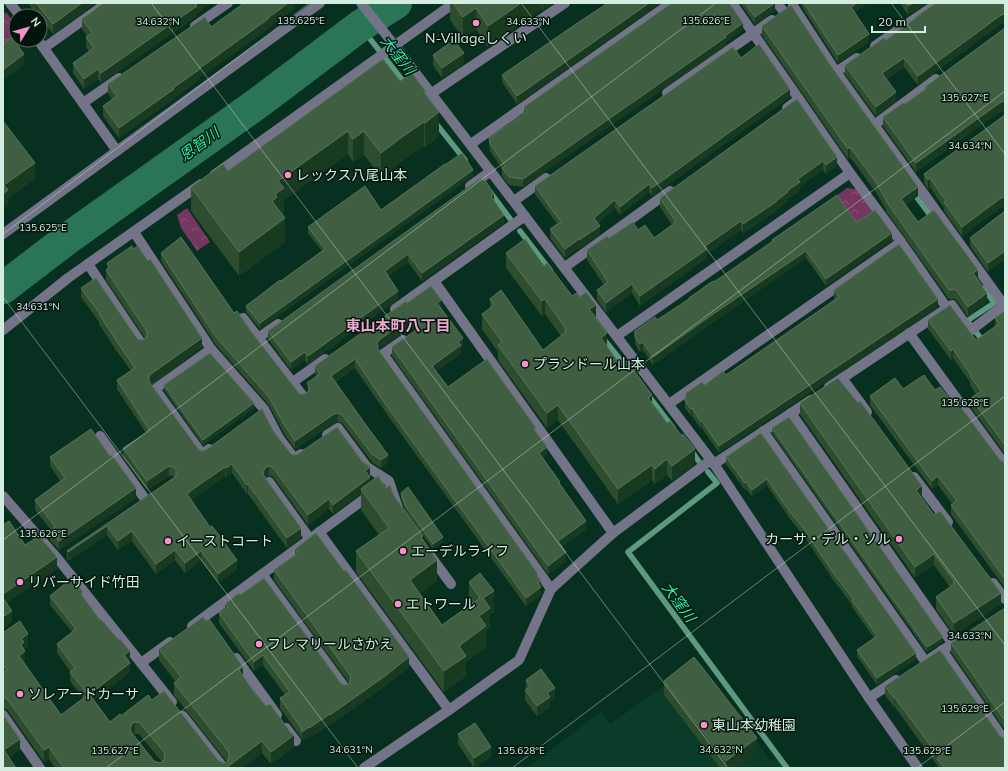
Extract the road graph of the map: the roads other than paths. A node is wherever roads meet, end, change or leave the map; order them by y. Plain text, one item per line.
1 (107, 3) edge
2 (228, 3) edge
3 (320, 3) edge
4 (362, 3) edge
5 (454, 3) edge
6 (565, 3) edge
7 (670, 3) edge
8 (732, 3) edge
9 (777, 3) edge
10 (938, 3) edge
11 (795, 5) edge
12 (784, 12) junction
13 (190, 29) edge
14 (753, 34) junction
15 (48, 40) edge
16 (44, 48) edge
17 (392, 48) junction
18 (836, 72) junction
19 (127, 73) edge
20 (942, 74) edge
21 (432, 93) junction
22 (662, 97) edge
23 (799, 99) junction
24 (83, 103) junction
25 (780, 113) edge
26 (874, 125) junction
27 (471, 144) junction
28 (117, 151) junction
29 (491, 171) junction
30 (850, 173) junction
31 (552, 174) edge
32 (678, 186) edge
33 (465, 190) edge
34 (514, 201) junction
35 (525, 216) junction
36 (134, 232) junction
37 (3, 234) edge
38 (901, 242) junction
39 (88, 264) junction
40 (564, 267) junction
41 (434, 281) junction
42 (1005, 304) edge
43 (947, 308) junction
44 (389, 314) edge
45 (242, 318) edge
46 (284, 320) edge
47 (3, 330) edge
48 (412, 332) edge
49 (910, 333) junction
50 (617, 336) junction
51 (258, 338) junction
52 (141, 344) edge
53 (211, 348) junction
54 (331, 355) edge
55 (842, 378) junction
56 (292, 382) junction
57 (303, 396) edge
58 (669, 404) junction
59 (791, 413) junction
60 (875, 423) edge
61 (763, 431) junction
62 (100, 436) dead end
63 (320, 440) edge
64 (214, 445) edge
65 (307, 449) edge
66 (713, 462) junction
67 (1005, 465) edge
68 (907, 467) edge
69 (270, 482) edge
70 (383, 486) junction
71 (3, 496) edge
72 (145, 499) edge
73 (404, 520) edge
74 (954, 530) edge
75 (319, 532) junction
76 (613, 533) junction
77 (310, 539) junction
78 (423, 545) edge
79 (262, 574) junction
80 (986, 574) edge
81 (451, 584) dead end
82 (551, 588) junction
83 (1005, 599) edge
84 (966, 635) edge
85 (952, 644) junction
86 (228, 647) edge
87 (942, 650) junction
88 (141, 663) junction
89 (906, 674) edge
90 (345, 688) edge
91 (869, 698) junction
92 (449, 710) junction
93 (3, 715) edge
94 (1005, 741) edge
95 (296, 742) dead end
96 (40, 768) edge
97 (223, 768) edge
98 (364, 768) edge
99 (918, 768) edge

1 - 15 street
2 - 13 street
3 - 28 street
4 - 17 street
5 - 17 street
6 - 21 street
7 - 27 street
8 - 14 street
9 - 12 street
10 - 18 street
11 - 12 street
11 - 18 street
12 - 14 street
14 - 22 street
14 - 23 street
16 - 24 street
17 - 21 street
17 - 36 street
18 - 26 street
19 - 24 street
20 - 26 street
21 - 27 street
23 - 25 street
23 - 30 street
24 - 28 street
26 - 42 street
27 - 29 street
28 - 37 street
29 - 33 street
29 - 34 street
30 - 38 street
30 - 50 street
31 - 34 street
32 - 40 street
34 - 35 street
35 - 40 street
35 - 41 street
36 - 39 street
36 - 53 street
38 - 43 street
38 - 58 street
39 - 47 street
39 - 52 street
40 - 50 street
41 - 44 street
41 - 76 street
42 - 43 street
43 - 49 street
45 - 51 street
46 - 51 street
48 - 82 street
49 - 55 street
49 - 67 street
50 - 58 street
51 - 56 street
53 - 64 street
53 - 65 street
54 - 56 street
55 - 59 street
55 - 60 street
56 - 57 street
58 - 66 street
59 - 61 street
59 - 85 street
61 - 66 street
61 - 87 street
62 - 72 street
63 - 70 street
66 - 76 street
66 - 91 street
68 - 74 street
69 - 77 street
70 - 73 street
70 - 75 street
71 - 88 street
75 - 77 street
75 - 92 street
76 - 82 street
77 - 79 street
78 - 81 street
79 - 88 street
79 - 90 street
80 - 83 street
82 - 92 street
84 - 85 street
85 - 87 street
86 - 95 street
87 - 94 street
88 - 97 street
89 - 91 street
91 - 99 street
92 - 98 street
93 - 96 street

